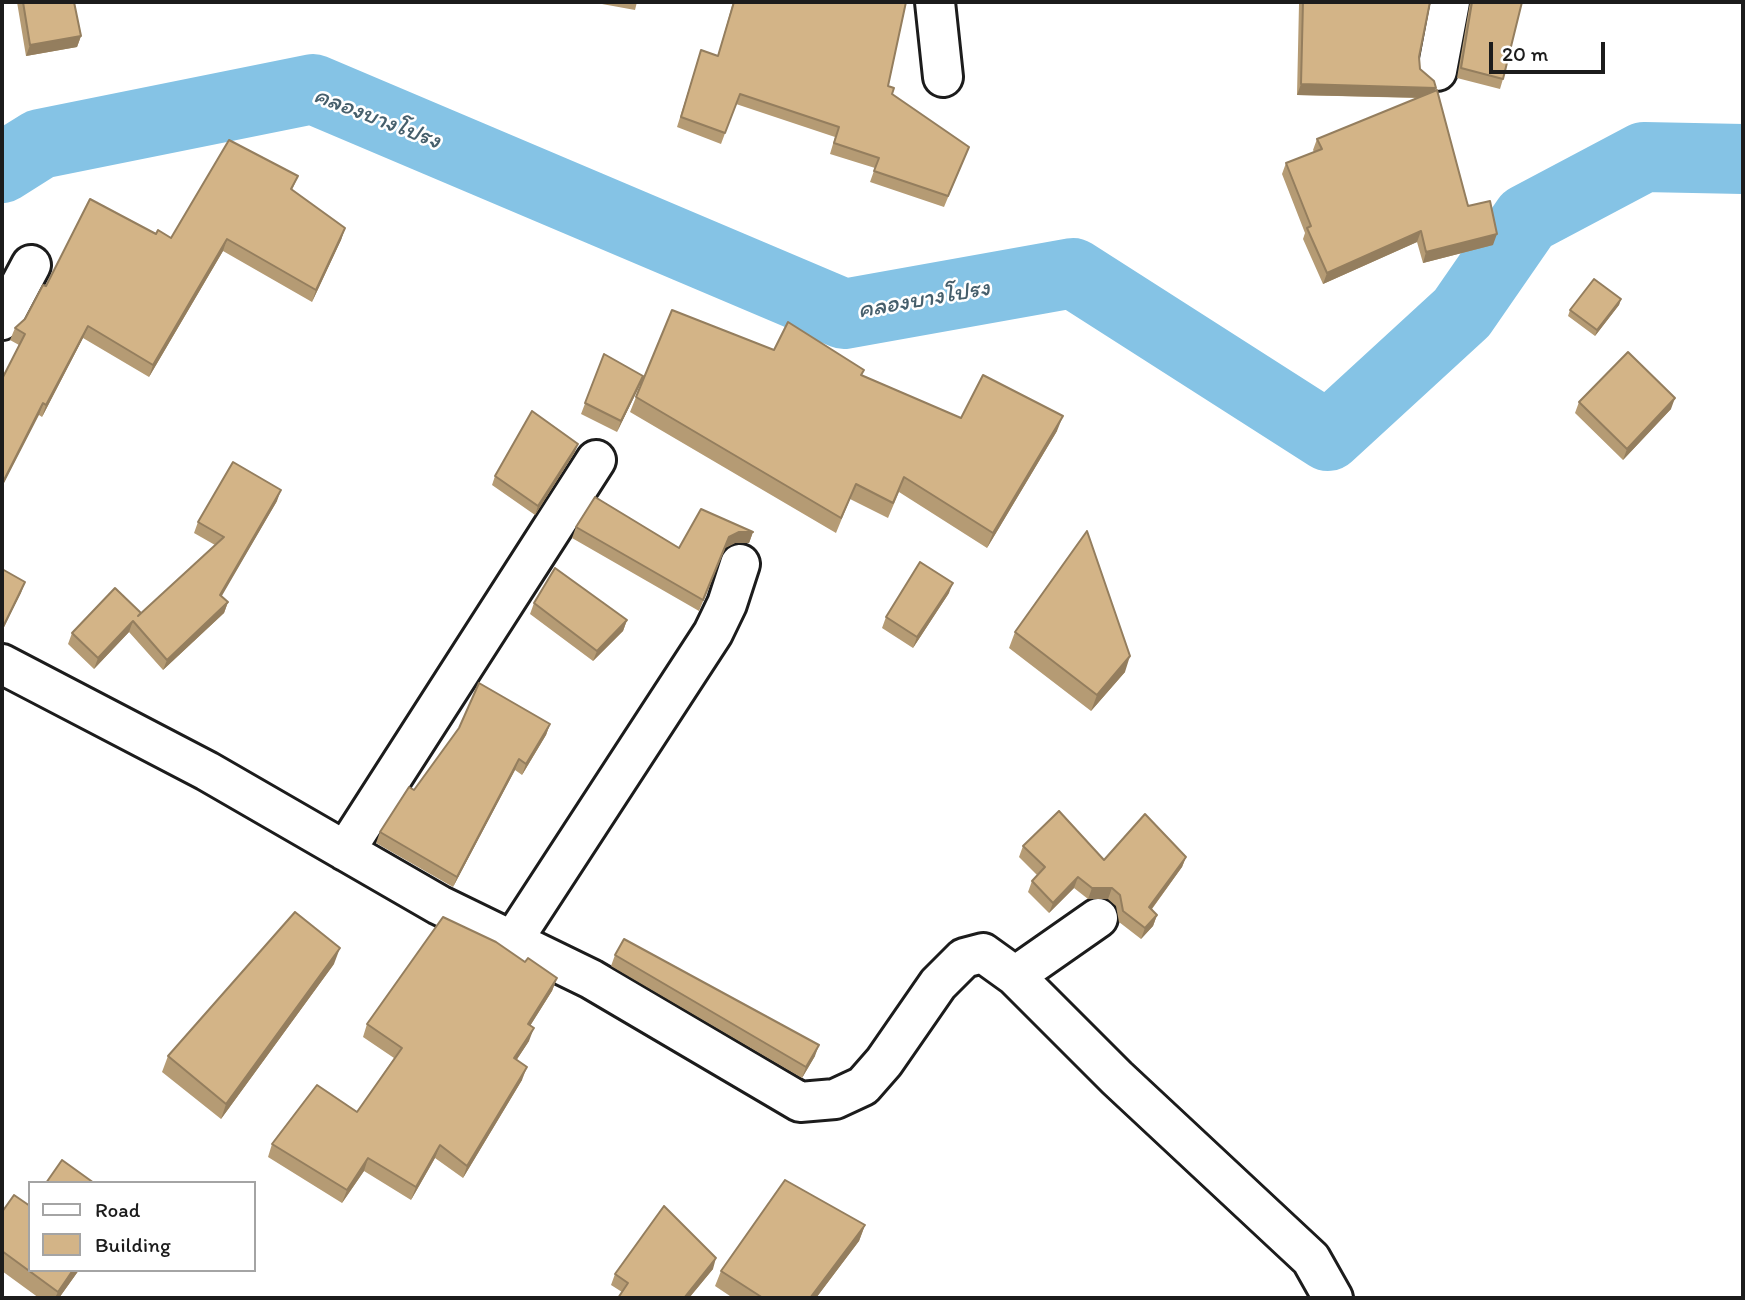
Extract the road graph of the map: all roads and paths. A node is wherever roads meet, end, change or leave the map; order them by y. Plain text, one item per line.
1 (935, 2) edge
2 (1450, 2) edge
3 (1437, 71) dead end
4 (943, 77) dead end
5 (31, 265) dead end
6 (2, 320) edge
7 (596, 460) dead end
8 (740, 564) dead end
9 (2, 664) edge
10 (345, 851) junction
11 (1098, 918) dead end
12 (513, 940) junction
13 (1015, 976) junction
14 (1334, 1298) edge

1 - 4 street
2 - 3 street
5 - 6 street
7 - 10 street
8 - 12 street
9 - 10 street
10 - 12 street
11 - 13 street
12 - 13 street
13 - 14 street

